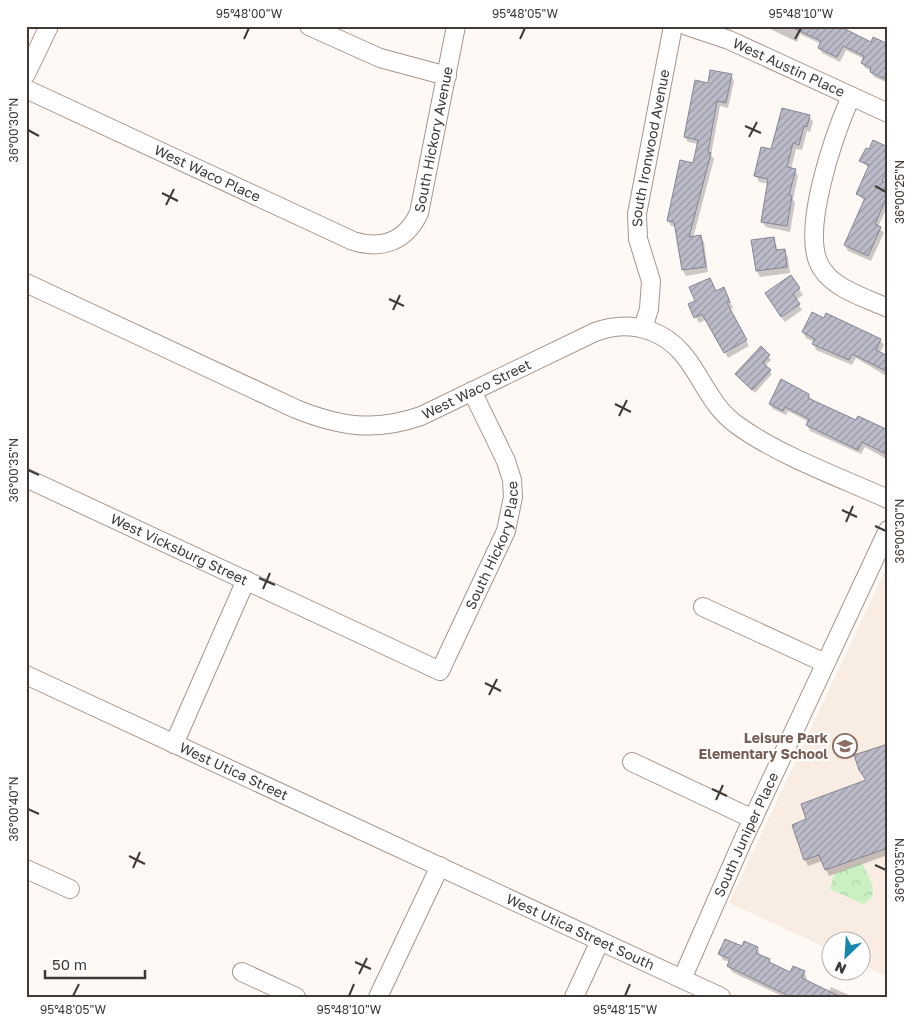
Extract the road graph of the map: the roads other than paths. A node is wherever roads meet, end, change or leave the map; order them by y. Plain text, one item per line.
1 (49, 26) edge
2 (309, 26) edge
3 (456, 26) edge
4 (673, 26) edge
5 (687, 26) edge
6 (26, 74) edge
7 (447, 76) junction
8 (26, 89) edge
9 (851, 96) junction
10 (888, 113) edge
11 (391, 242) joint
12 (26, 283) edge
13 (888, 308) edge
14 (643, 328) junction
15 (472, 391) junction
16 (26, 478) edge
17 (888, 499) edge
18 (888, 530) edge
19 (246, 580) junction
20 (703, 607) dead end
21 (825, 663) junction
22 (440, 671) joint
23 (26, 675) edge
24 (174, 744) junction
25 (632, 762) dead end
26 (753, 819) junction
27 (440, 866) junction
28 (26, 868) edge
29 (70, 889) dead end
30 (600, 941) junction
31 (242, 972) dead end
32 (682, 979) junction
33 (296, 997) edge
34 (378, 997) edge
35 (574, 997) edge
36 (721, 997) edge

1 - 6 street
2 - 7 street
3 - 7 street, South Hickory Avenue
4 - 14 street, South Ironwood Avenue
5 - 9 street, West Austin Place
7 - 11 street, South Hickory Avenue
8 - 11 street, West Waco Place
9 - 10 street, West Austin Place
9 - 13 street
12 - 15 street, West Waco Street
14 - 15 street, West Waco Street
14 - 17 street, West Waco Street
15 - 22 street, South Hickory Place
16 - 19 street, West Vicksburg Street
18 - 21 street, South Juniper Place
19 - 22 street, West Vicksburg Street
19 - 24 street
20 - 21 street
21 - 26 street, South Juniper Place
23 - 24 street, West Utica Street
24 - 27 street, West Utica Street
25 - 26 street
26 - 32 street, South Juniper Place
27 - 30 street, West Utica Street South
27 - 34 street
28 - 29 street
30 - 32 street, West Utica Street South
30 - 35 street
31 - 33 street
32 - 36 street, West Utica Street South

